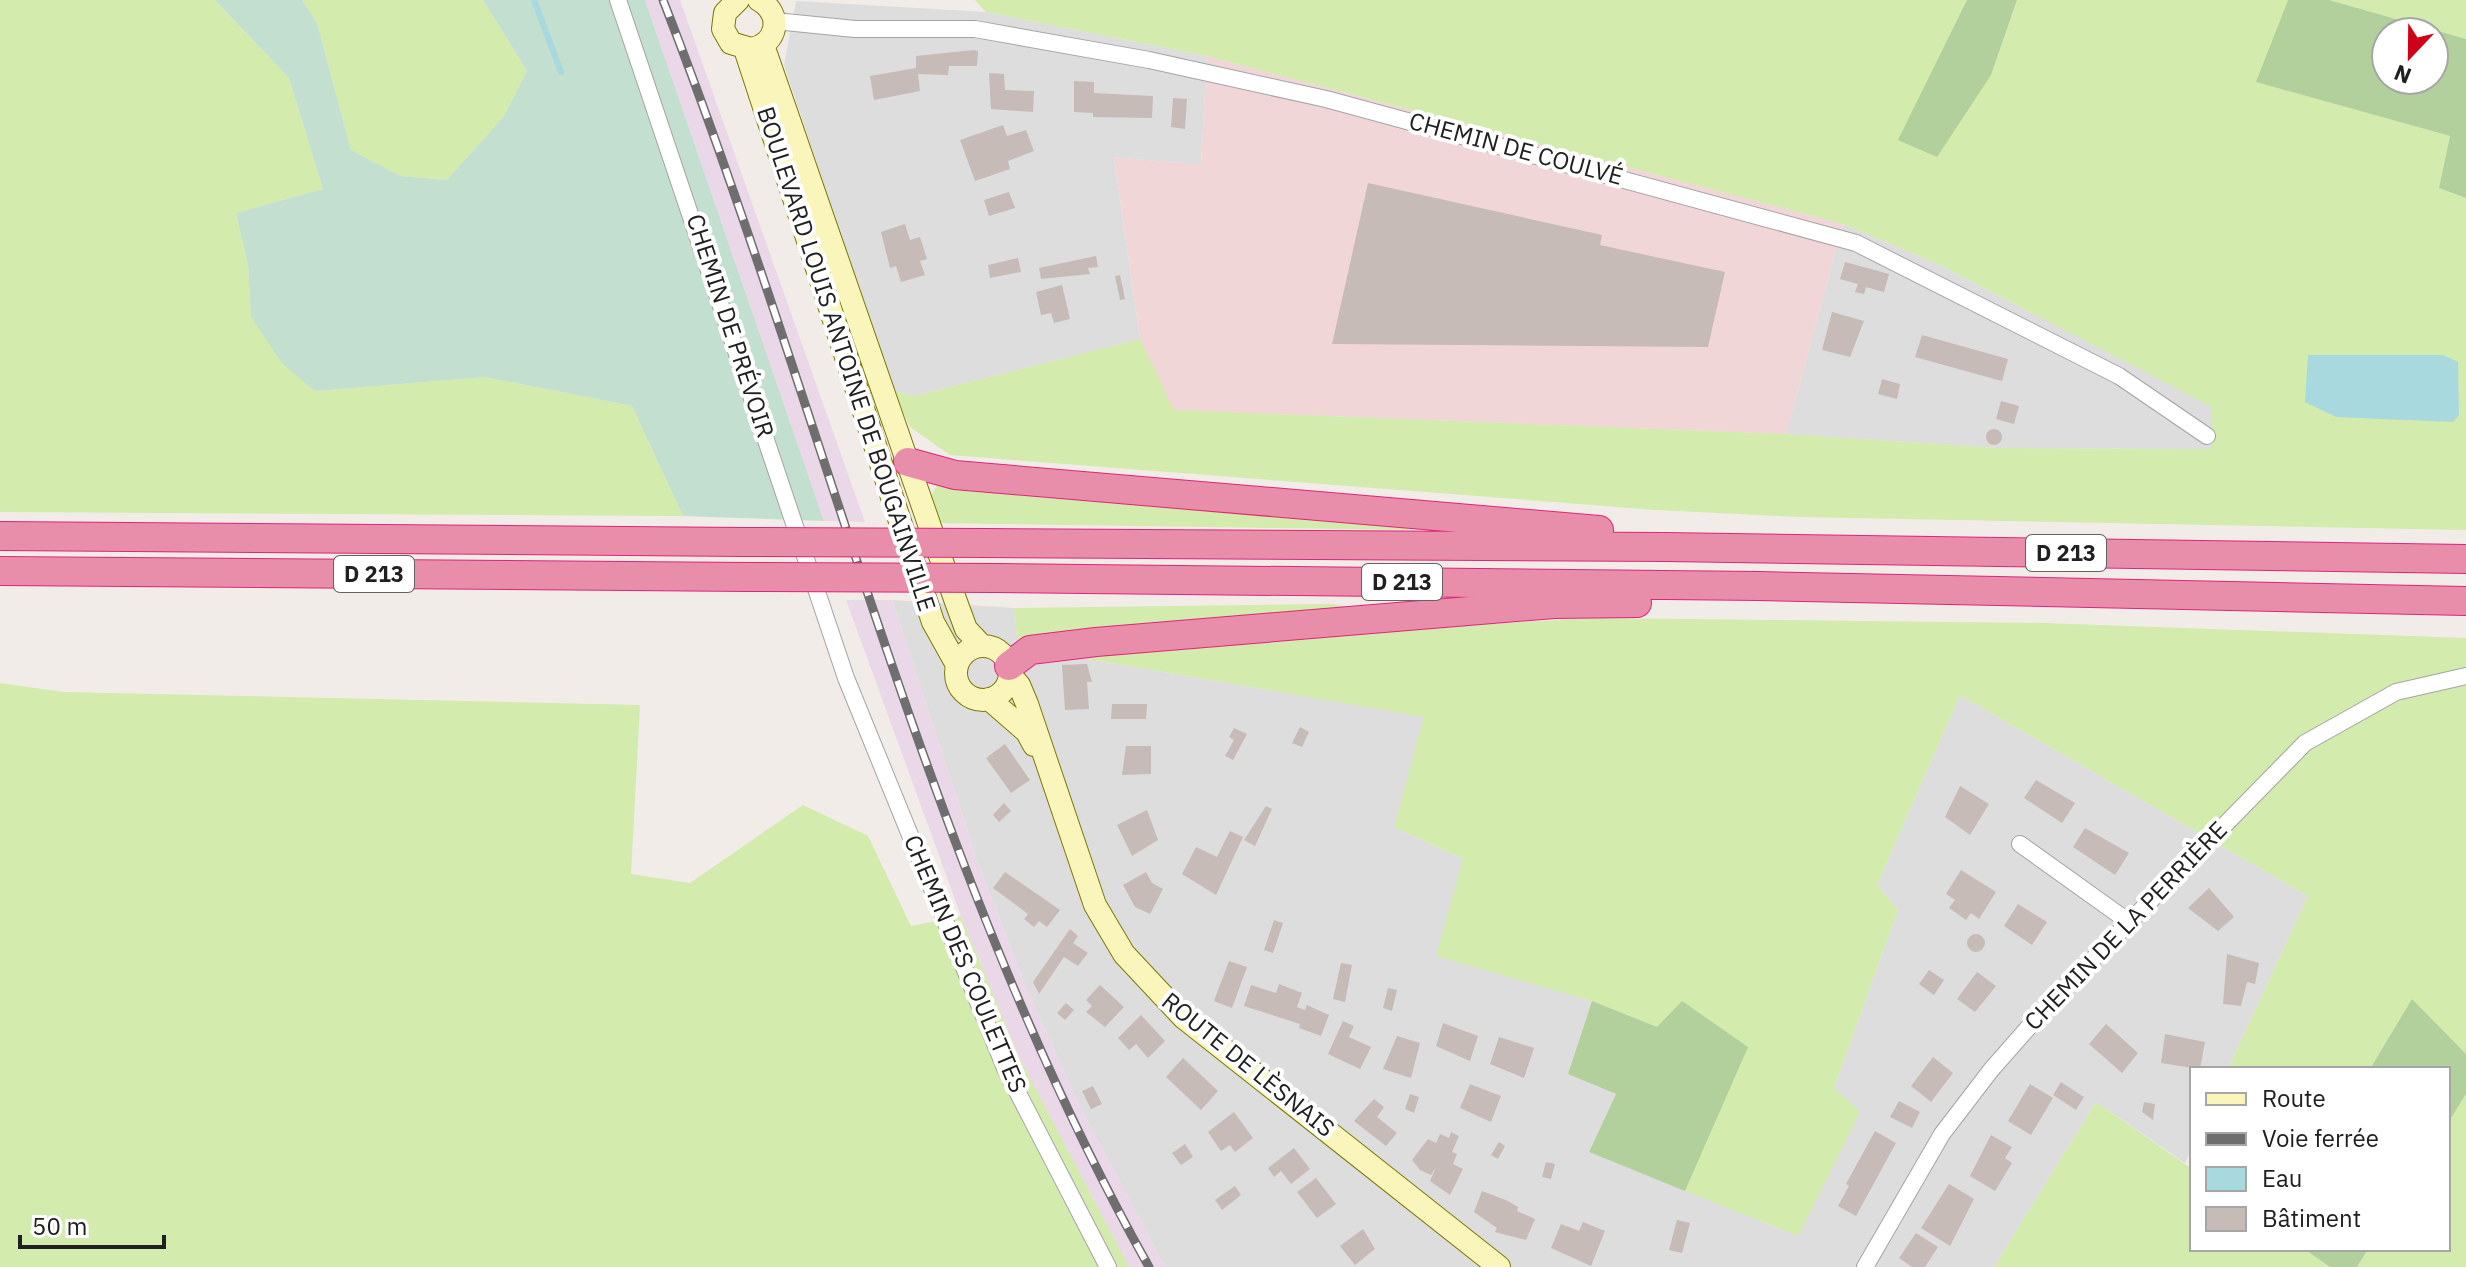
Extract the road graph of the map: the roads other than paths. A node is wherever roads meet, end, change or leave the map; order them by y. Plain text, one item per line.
1 (618, 0) edge
2 (759, 0) edge
3 (731, 2) edge
4 (775, 21) junction
5 (754, 47) junction
6 (2207, 436) dead end
7 (908, 462) junction
8 (0, 536) edge
9 (1665, 547) junction
10 (2466, 559) edge
11 (0, 571) edge
12 (1806, 587) junction
13 (2466, 601) edge
14 (982, 646) junction
15 (837, 654) joint
16 (957, 665) junction
17 (1009, 670) junction
18 (2466, 676) edge
19 (989, 699) junction
20 (1047, 766) junction
21 (2020, 844) dead end
22 (2129, 922) junction
23 (1108, 1267) edge
24 (1499, 1267) edge
25 (1865, 1267) edge

1 - 15 street, CHEMIN DE PRÉVOIR
2 - 4 main road
3 - 5 main road
4 - 5 main road
4 - 6 street, CHEMIN DE COULVÉ
5 - 7 main road, BOULEVARD LOUIS ANTOINE DE BOUGAINVILLE
5 - 16 main road, BOULEVARD LOUIS ANTOINE DE BOUGAINVILLE
7 - 9 highway
7 - 14 main road, BOULEVARD LOUIS ANTOINE DE BOUGAINVILLE
8 - 9 highway, D 213, bridge
9 - 10 highway, D 213
11 - 12 highway, D 213, bridge
12 - 13 highway, D 213
12 - 17 highway
14 - 16 main road
14 - 17 main road
15 - 23 street, CHEMIN DES COULETTES
16 - 19 main road
17 - 19 main road
17 - 20 main road, ROUTE DE LÈSNAIS
18 - 22 street, CHEMIN DE LA PERRIÈRE
19 - 20 main road, ROUTE DE LÈSNAIS
20 - 24 main road, ROUTE DE LÈSNAIS
21 - 22 street
22 - 25 street, CHEMIN DE LA PERRIÈRE

